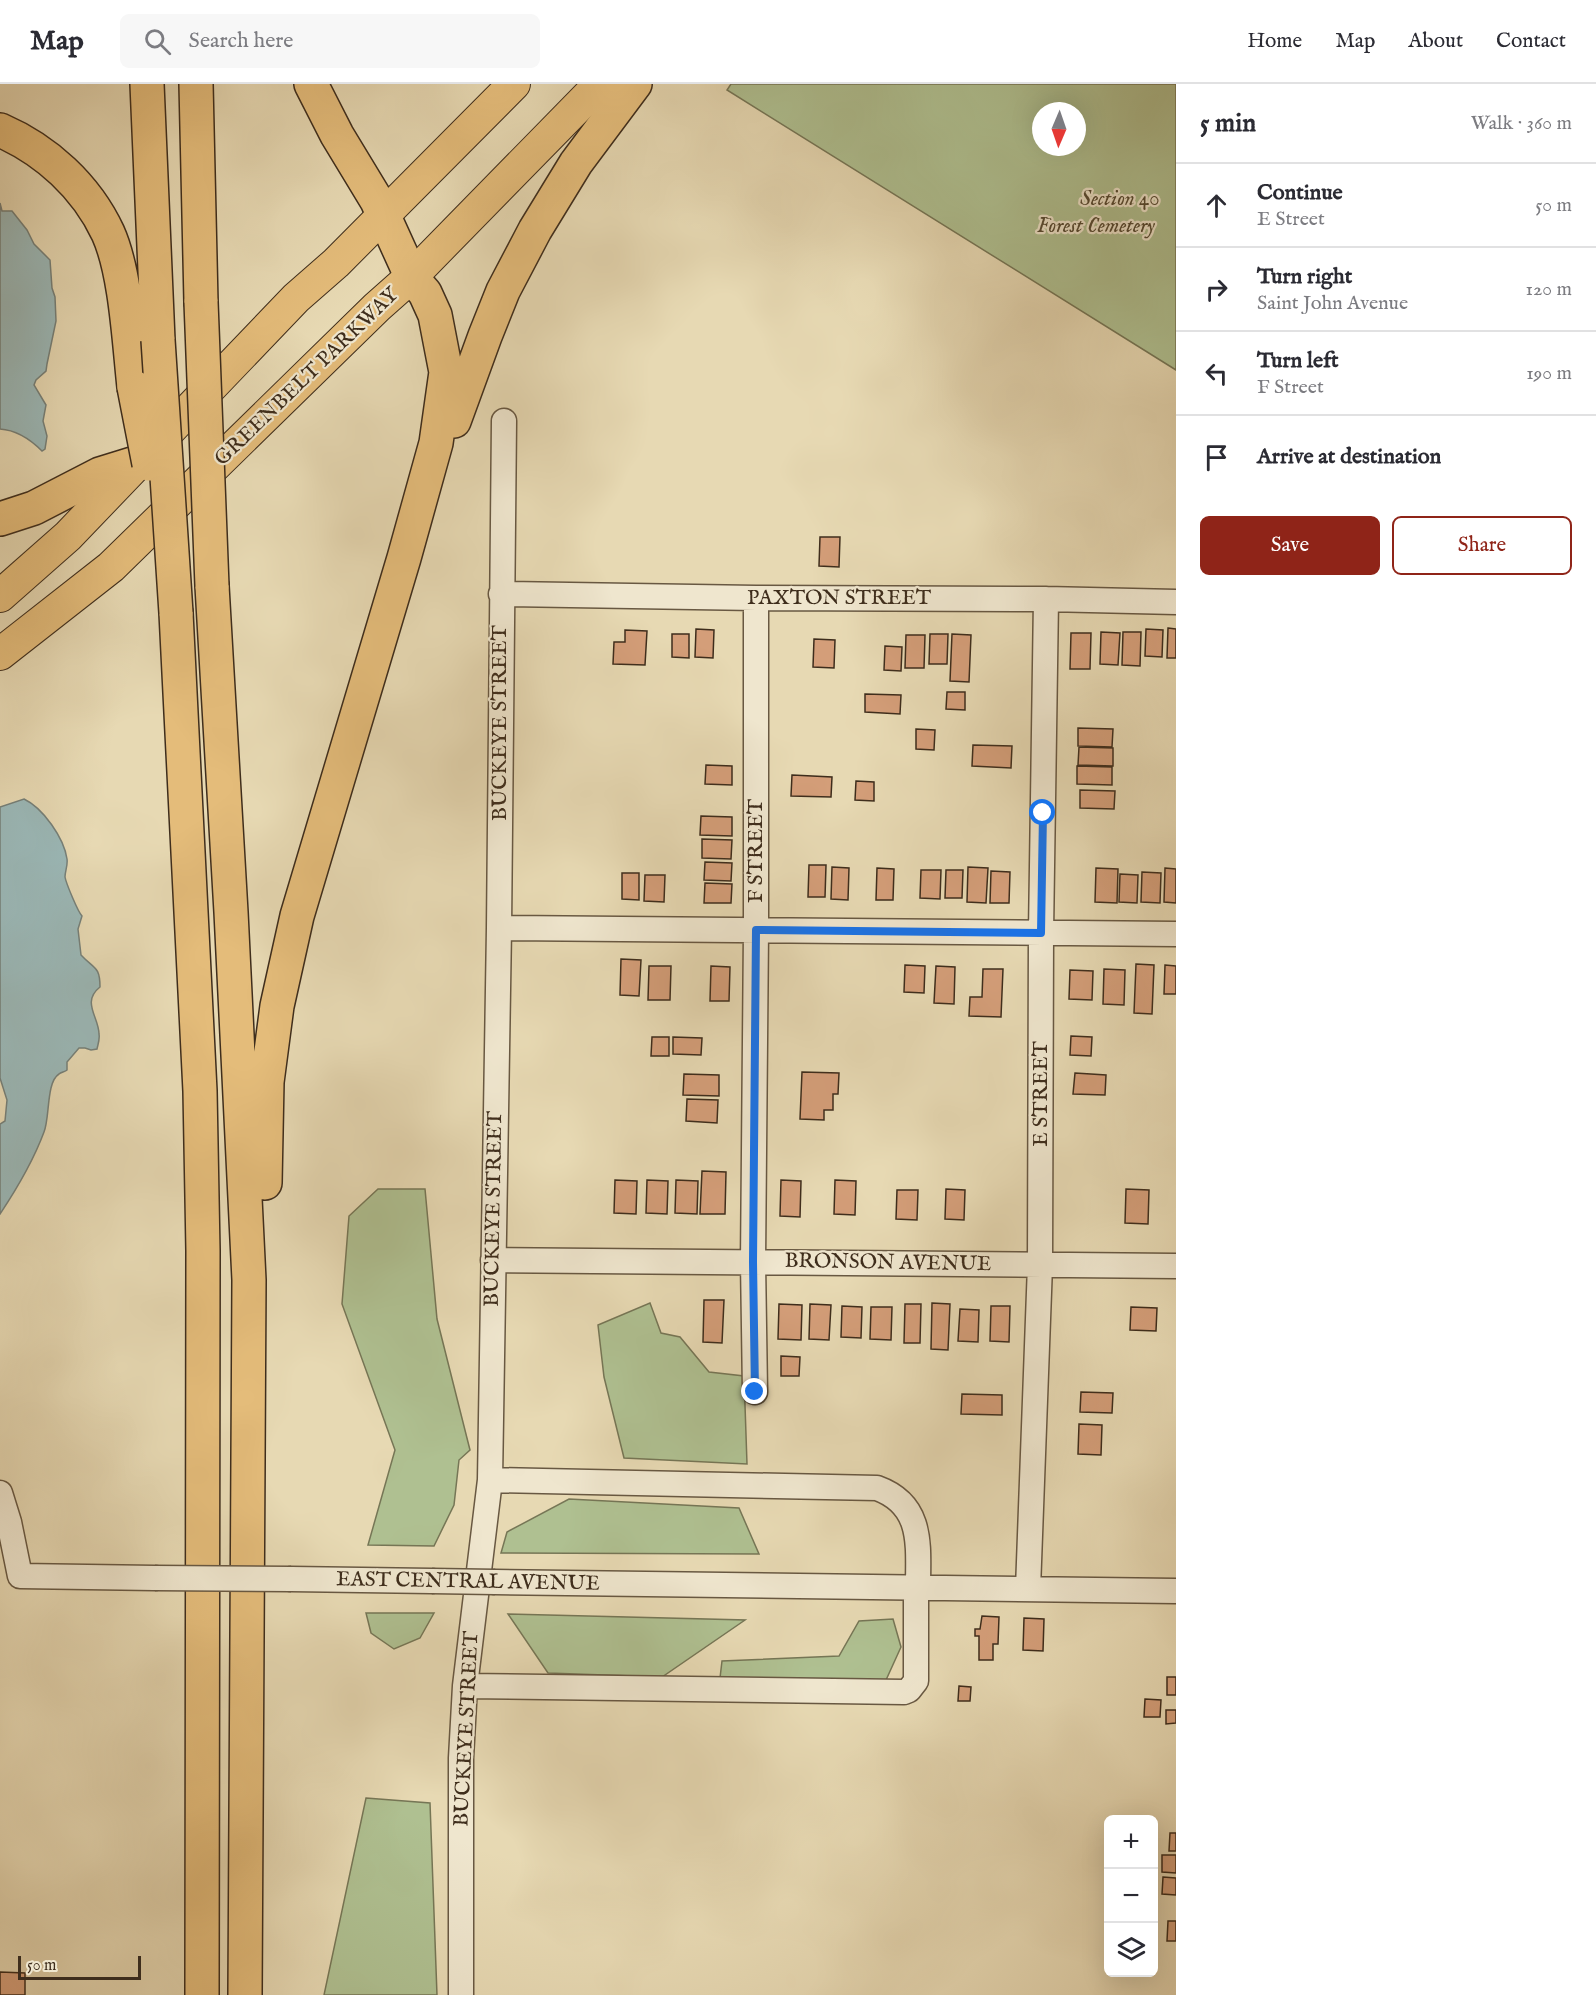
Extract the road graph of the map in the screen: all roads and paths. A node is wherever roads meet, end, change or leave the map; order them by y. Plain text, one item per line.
1 (147, 84) edge
2 (196, 84) edge
3 (311, 84) edge
4 (514, 84) edge
5 (600, 84) edge
6 (635, 84) edge
7 (0, 130) edge
8 (383, 215) junction
9 (412, 276) junction
10 (504, 421) dead end
11 (142, 461) junction
12 (0, 519) edge
13 (68, 536) junction
14 (404, 558) junction
15 (0, 585) edge
16 (501, 594) junction
17 (0, 596) edge
18 (756, 598) junction
19 (1046, 599) junction
20 (1176, 602) edge
21 (176, 613) junction
22 (0, 654) edge
23 (499, 928) junction
24 (756, 930) junction
25 (1041, 933) junction
26 (1176, 934) edge
27 (493, 1260) junction
28 (753, 1262) junction
29 (1040, 1265) junction
30 (1176, 1266) edge
31 (249, 1280) junction
32 (755, 1392) dead end
33 (490, 1480) junction
34 (0, 1493) edge
35 (917, 1587) junction
36 (1028, 1589) junction
37 (1176, 1591) edge
38 (465, 1686) junction
39 (202, 1995) edge
40 (245, 1995) edge
41 (461, 1995) edge

1 - 21 highway, bridge
2 - 31 highway, bridge
3 - 8 highway
4 - 8 main road
5 - 9 main road, GREENBELT PARKWAY
6 - 14 highway
7 - 21 highway, bridge
8 - 9 highway
8 - 11 main road
9 - 14 highway
9 - 22 main road, GREENBELT PARKWAY
10 - 16 street, BUCKEYE STREET
11 - 12 highway
11 - 13 main road
13 - 15 main road
13 - 17 main road
14 - 31 highway
16 - 18 street, PAXTON STREET
16 - 23 street, BUCKEYE STREET
18 - 19 street, PAXTON STREET
18 - 24 street, F STREET
19 - 20 street, PAXTON STREET
19 - 25 street, E STREET
21 - 39 highway
23 - 24 street
23 - 27 street, BUCKEYE STREET
24 - 25 street
24 - 28 street, F STREET
25 - 26 street
25 - 29 street, E STREET
27 - 28 street, BRONSON AVENUE
27 - 33 street, BUCKEYE STREET
28 - 29 street, BRONSON AVENUE
28 - 32 street, F STREET
29 - 30 street, BRONSON AVENUE
29 - 36 street, E STREET
31 - 40 highway
33 - 35 street
33 - 38 street, BUCKEYE STREET
34 - 35 street, EAST CENTRAL AVENUE, bridge
35 - 36 street, EAST CENTRAL AVENUE
35 - 38 street
36 - 37 street, EAST CENTRAL AVENUE
38 - 41 street, BUCKEYE STREET

